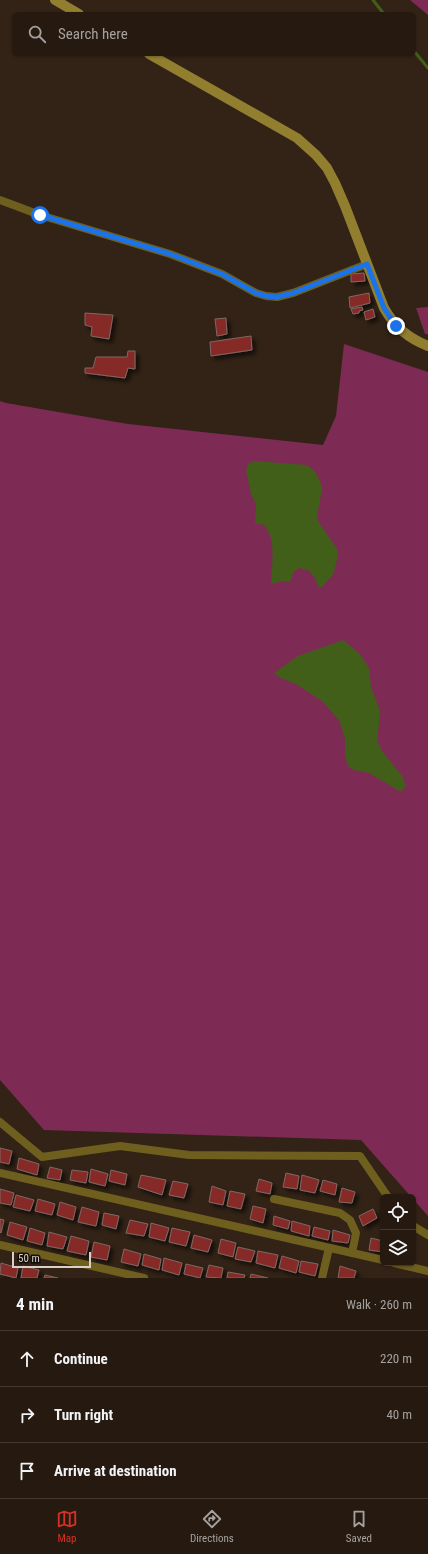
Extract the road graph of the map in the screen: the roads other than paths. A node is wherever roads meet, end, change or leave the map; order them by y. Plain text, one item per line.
1 (55, 0) edge
2 (76, 12) edge
3 (153, 56) edge
4 (0, 200) edge
5 (367, 264) junction
6 (428, 346) edge
7 (0, 1122) edge
8 (0, 1173) edge
9 (386, 1194) edge
10 (274, 1199) dead end
11 (416, 1228) edge
12 (428, 1235) edge
13 (0, 1245) edge
14 (329, 1248) junction
15 (352, 1253) junction
16 (380, 1259) edge
17 (407, 1266) edge
18 (428, 1271) edge
19 (144, 1278) edge
20 (322, 1278) edge

1 - 2 street
3 - 5 street
4 - 5 street
5 - 6 street
7 - 9 street
8 - 14 street
10 - 15 street
11 - 12 street
13 - 19 street
14 - 15 street
14 - 20 street
15 - 16 street
17 - 18 street

